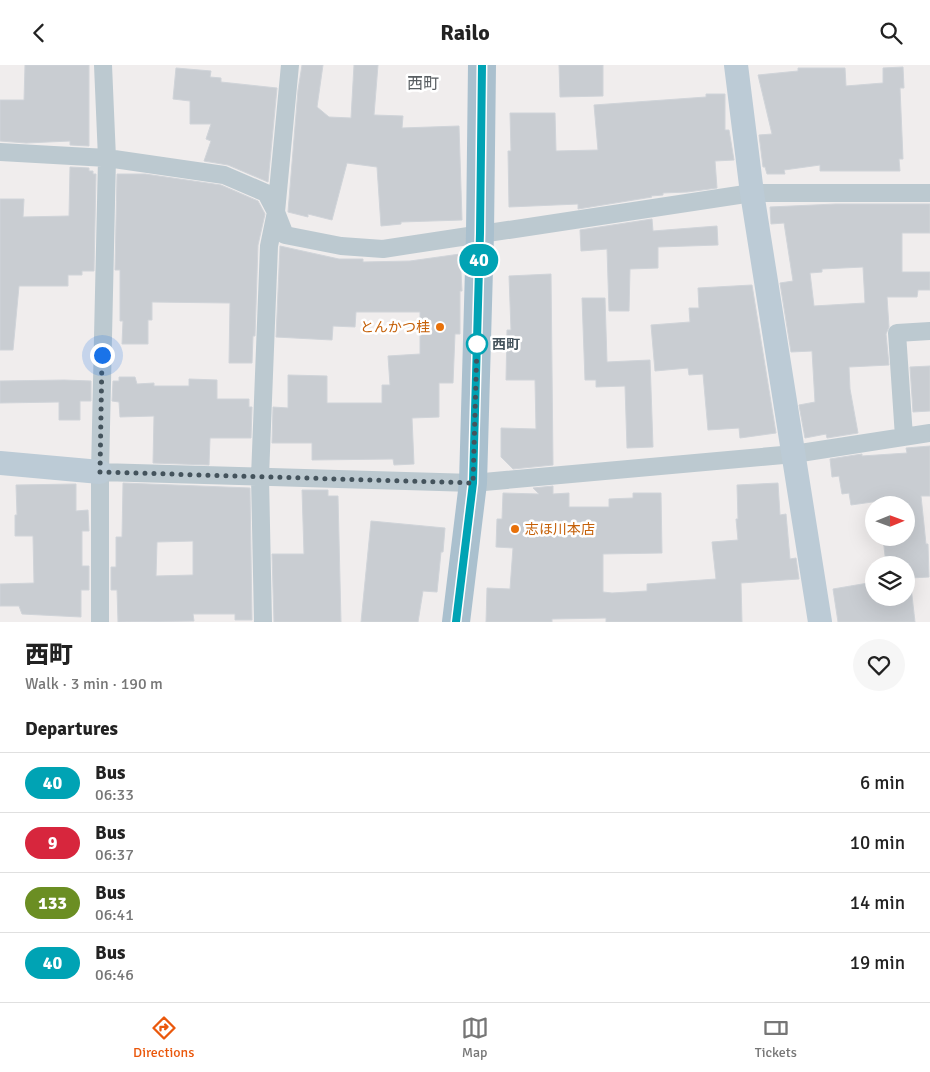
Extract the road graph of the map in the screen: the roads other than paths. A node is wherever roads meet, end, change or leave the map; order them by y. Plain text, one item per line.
1 (103, 65) edge
2 (290, 65) edge
3 (482, 65) edge
4 (736, 65) edge
5 (0, 152) edge
6 (106, 158) junction
7 (752, 193) junction
8 (930, 193) edge
9 (276, 213) junction
10 (480, 233) junction
11 (930, 331) edge
12 (930, 433) edge
13 (904, 437) junction
14 (794, 453) junction
15 (8, 464) edge
16 (100, 472) junction
17 (260, 477) junction
18 (473, 483) junction
19 (100, 622) edge
20 (264, 622) edge
21 (456, 622) edge
22 (820, 622) edge

1 - 6 street
2 - 9 street
3 - 10 main road
4 - 7 street
5 - 6 street
6 - 9 street
6 - 16 street
7 - 8 street
7 - 10 street
7 - 14 street
9 - 10 street
9 - 17 street
10 - 18 main road
11 - 13 street
12 - 13 street
13 - 14 street
14 - 18 street
14 - 22 street
15 - 16 street
16 - 17 street
16 - 19 street
17 - 18 street
17 - 20 street
18 - 21 main road

